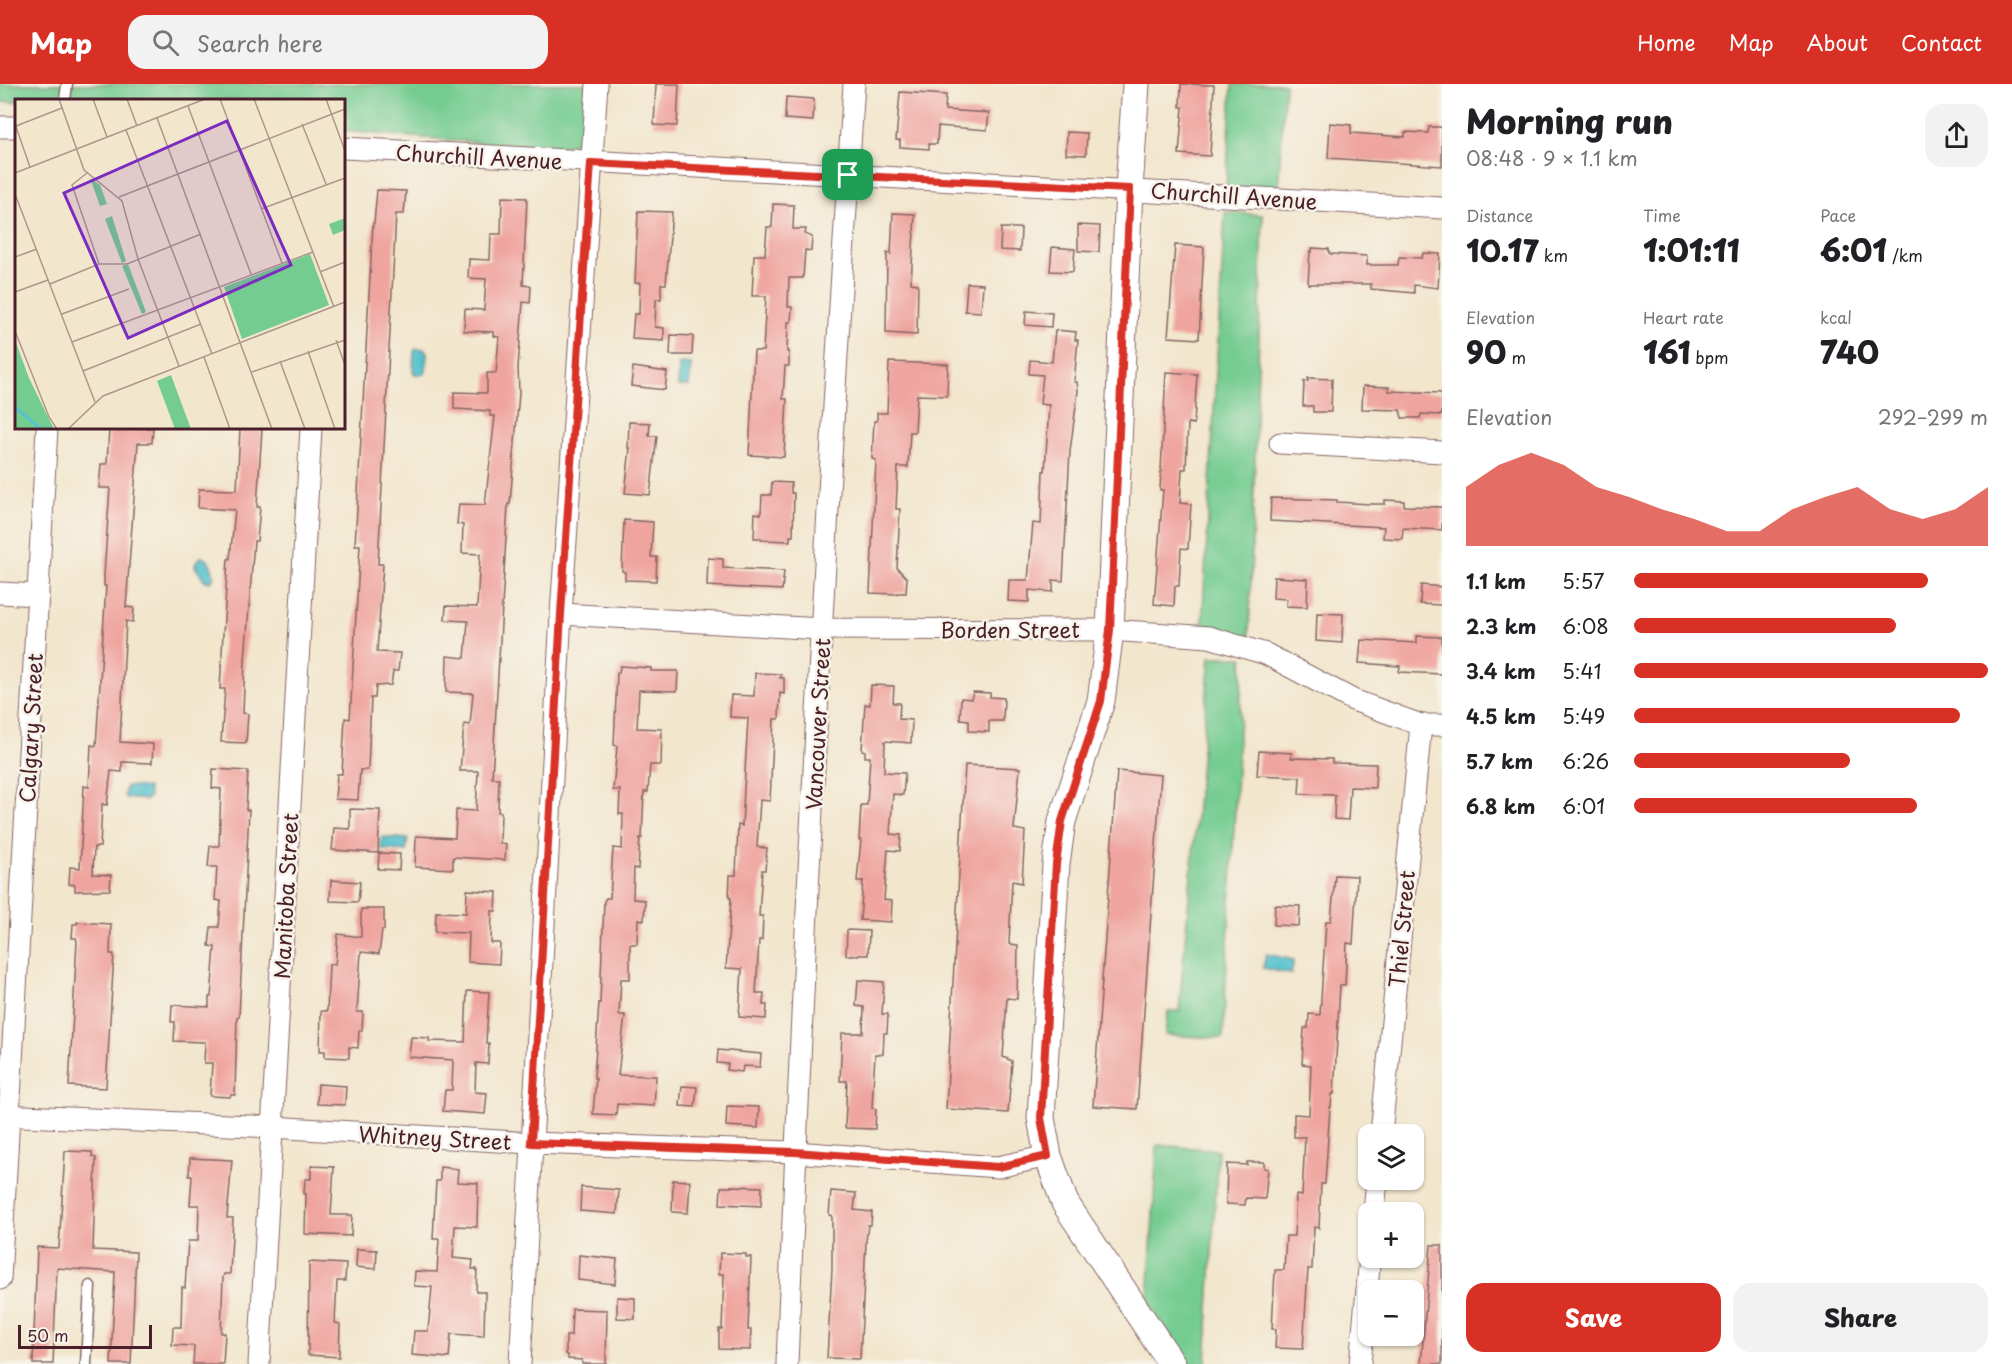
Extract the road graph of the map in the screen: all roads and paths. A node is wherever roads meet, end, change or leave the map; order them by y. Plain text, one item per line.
1 (67, 84) edge
2 (597, 84) edge
3 (854, 84) edge
4 (1136, 84) edge
5 (66, 99) edge
6 (0, 127) edge
7 (15, 128) edge
8 (345, 148) edge
9 (591, 163) junction
10 (848, 175) junction
11 (1130, 189) junction
12 (1442, 208) edge
13 (47, 429) edge
14 (311, 429) edge
15 (1280, 443) dead end
16 (1442, 452) edge
17 (0, 593) edge
18 (38, 595) junction
19 (561, 614) junction
20 (822, 629) junction
21 (1110, 630) junction
22 (1420, 725) junction
23 (1442, 725) edge
24 (5, 1115) edge
25 (1383, 1124) edge
26 (272, 1128) junction
27 (531, 1143) junction
28 (795, 1152) junction
29 (1048, 1156) junction
30 (1369, 1268) edge
31 (0, 1279) edge
32 (90, 1286) dead end
33 (86, 1364) edge
34 (259, 1364) edge
35 (520, 1364) edge
36 (787, 1364) edge
37 (1172, 1364) edge
38 (1360, 1364) edge

1 - 5 lane
2 - 9 street
3 - 10 street, Vancouver Street
4 - 11 street
6 - 7 street
8 - 9 street, Churchill Avenue
9 - 10 street, Churchill Avenue
9 - 19 street
10 - 11 street, Churchill Avenue
10 - 20 street, Vancouver Street
11 - 12 street, Churchill Avenue
11 - 21 street
13 - 18 street, Calgary Street
14 - 26 street, Manitoba Street
15 - 16 street
17 - 18 street
18 - 24 street, Calgary Street
19 - 20 street, Borden Street
19 - 27 street
20 - 21 street, Borden Street
20 - 28 street, Vancouver Street
21 - 22 street, Borden Street
21 - 29 street
22 - 23 street, Borden Street
22 - 25 street, Thiel Street
24 - 26 street, Whitney Street
24 - 31 street, Calgary Street
26 - 27 street, Whitney Street
26 - 34 street, Manitoba Street
27 - 28 street, Whitney Street
27 - 35 street
28 - 29 street, Whitney Street
28 - 36 street, Vancouver Street
29 - 37 street
30 - 38 street
32 - 33 lane

